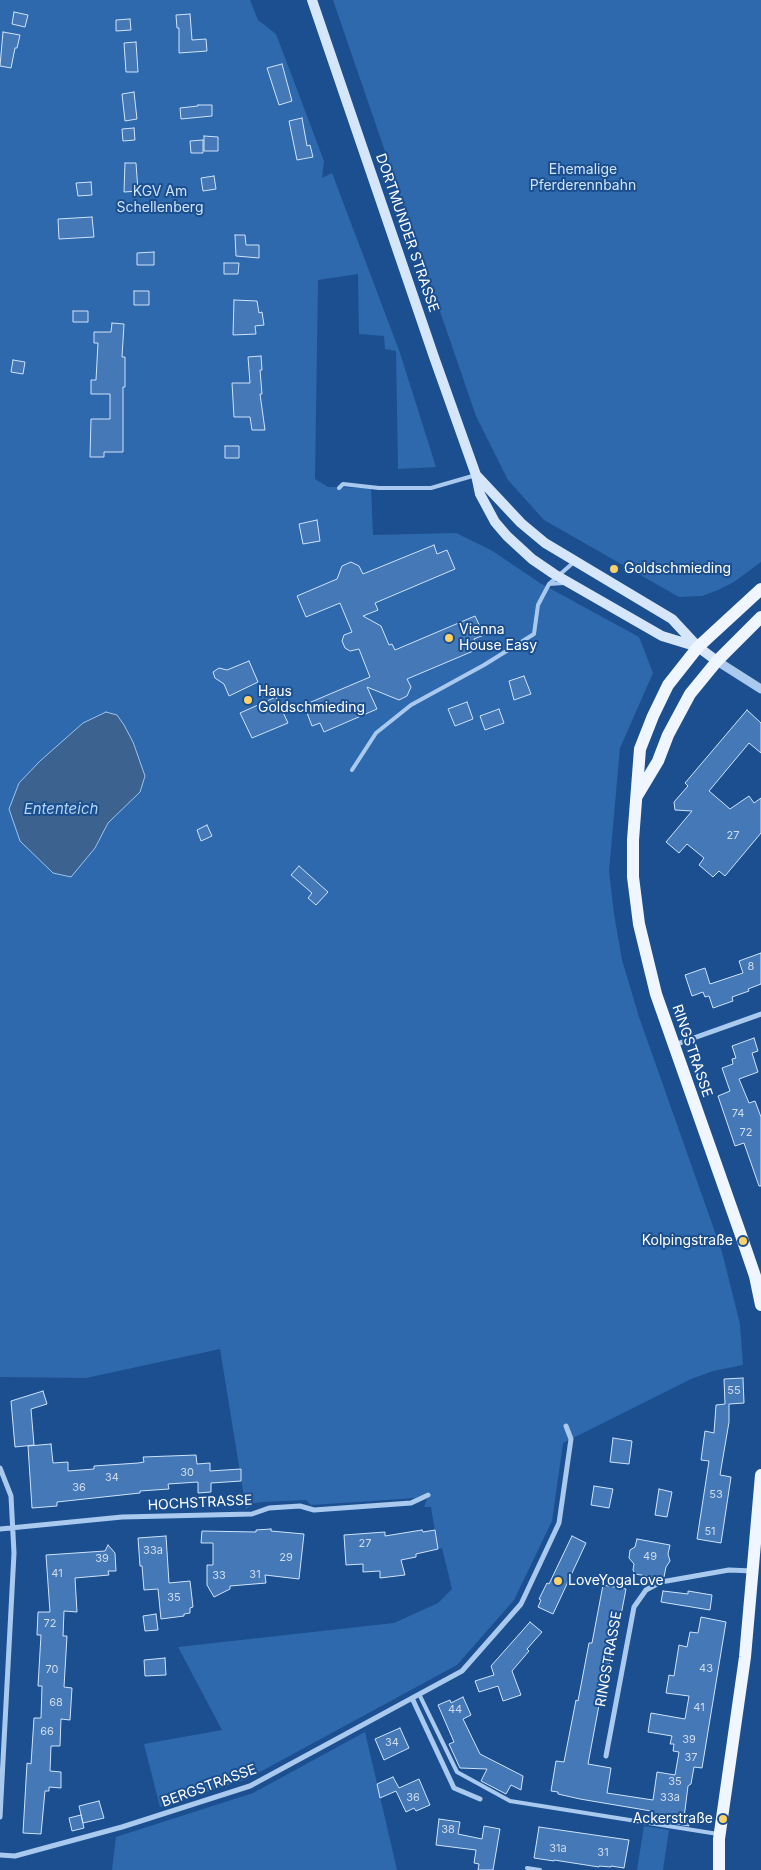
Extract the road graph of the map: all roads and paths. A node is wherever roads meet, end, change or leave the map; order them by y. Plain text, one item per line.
1 (312, 0) edge
2 (476, 475) junction
3 (340, 488) dead end
4 (574, 562) junction
5 (557, 576) junction
6 (568, 582) junction
7 (549, 584) junction
8 (761, 589) edge
9 (761, 617) edge
10 (698, 647) junction
11 (717, 661) junction
12 (761, 689) edge
13 (352, 770) dead end
14 (636, 799) junction
15 (761, 1014) edge
16 (674, 1045) junction
17 (761, 1306) edge
18 (566, 1426) dead end
19 (0, 1468) edge
20 (761, 1475) edge
21 (428, 1495) dead end
22 (14, 1527) junction
23 (0, 1529) edge
24 (753, 1572) junction
25 (419, 1694) junction
26 (412, 1698) junction
27 (606, 1756) dead end
28 (480, 1799) dead end
29 (0, 1817) edge
30 (719, 1837) junction
31 (0, 1855) edge
32 (527, 1868) dead end
33 (540, 1870) edge
34 (709, 1870) edge
35 (719, 1870) edge

1 - 2 main road, DORTMUNDER STRASSE
2 - 3 lane
2 - 4 main road, DORTMUNDER STRASSE
2 - 5 main road, DORTMUNDER STRASSE
4 - 5 lane
4 - 10 main road, DORTMUNDER STRASSE
5 - 6 main road, DORTMUNDER STRASSE
5 - 7 lane
6 - 7 lane
6 - 10 main road, DORTMUNDER STRASSE
7 - 13 lane
8 - 10 main road, RINGSTRASSE
9 - 11 main road, RINGSTRASSE
10 - 11 main road, DORTMUNDER STRASSE
10 - 14 main road, RINGSTRASSE
11 - 12 street, DORTMUNDER STRASSE
11 - 14 main road, RINGSTRASSE
14 - 16 main road, RINGSTRASSE
15 - 16 street
16 - 17 main road, RINGSTRASSE
18 - 25 street, BERGSTRASSE
19 - 22 street
20 - 24 main road
21 - 22 street, HOCHSTRASSE
22 - 23 street, HOCHSTRASSE
22 - 29 street
24 - 27 street, RINGSTRASSE
24 - 30 main road
25 - 26 street, BERGSTRASSE
25 - 30 lane
26 - 28 street
26 - 31 street, BERGSTRASSE
30 - 34 main road
30 - 35 main road
32 - 33 lane

